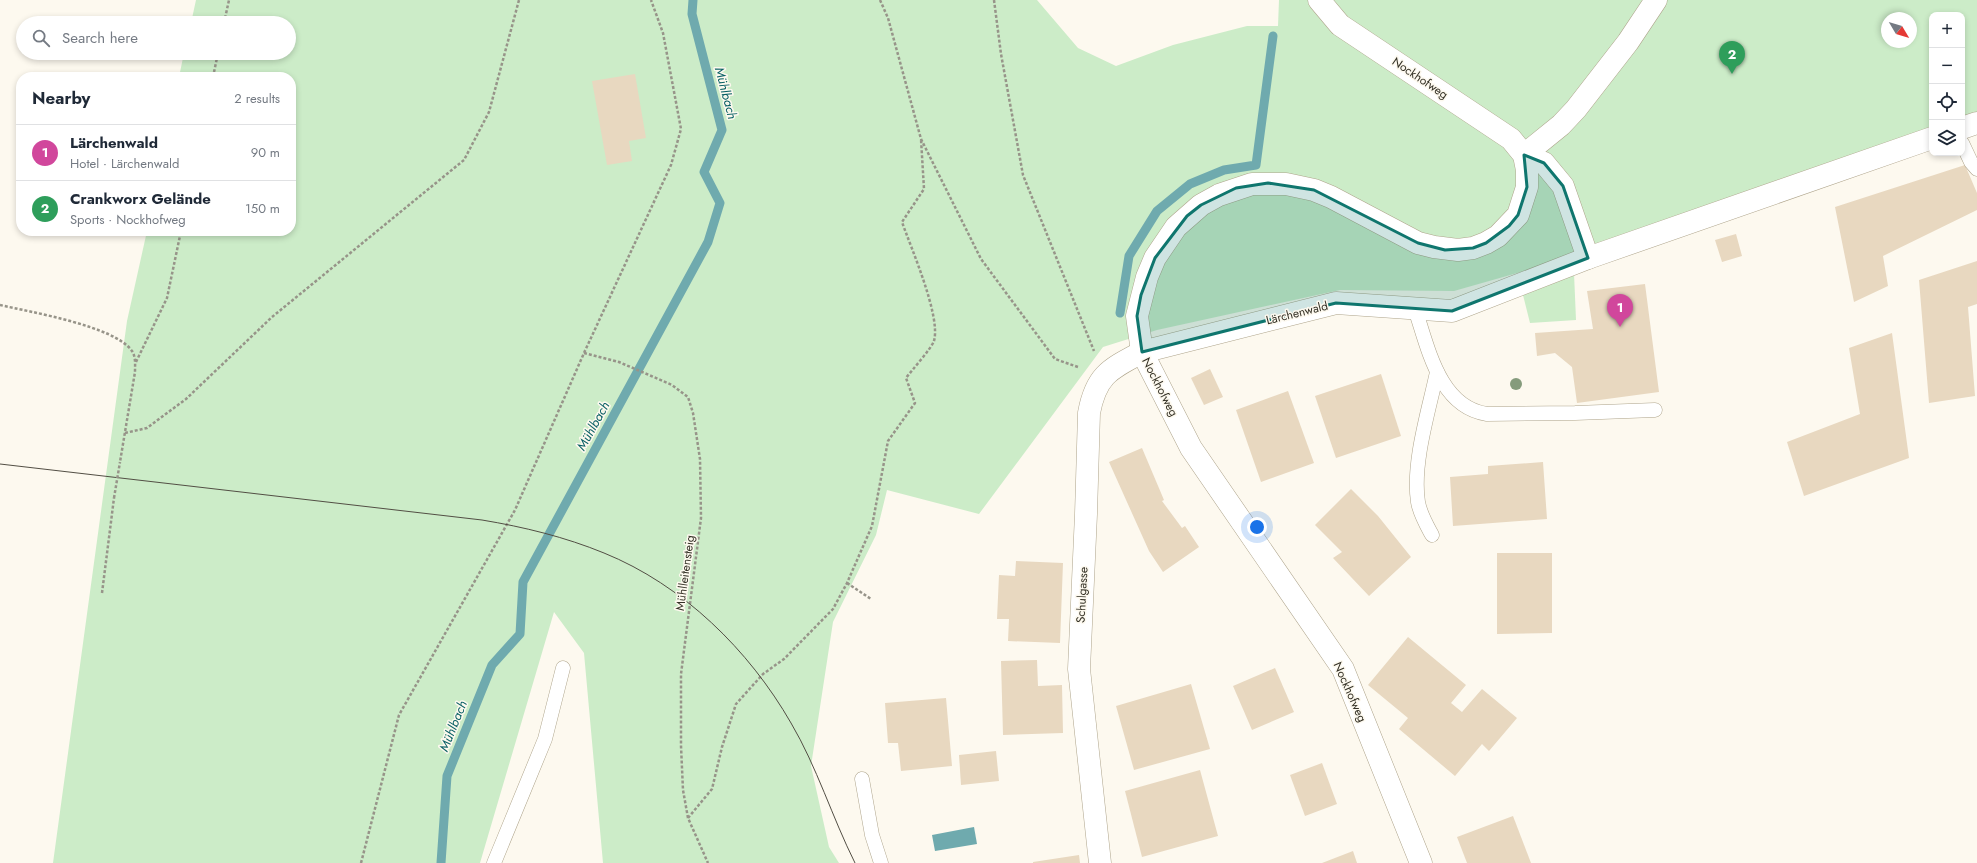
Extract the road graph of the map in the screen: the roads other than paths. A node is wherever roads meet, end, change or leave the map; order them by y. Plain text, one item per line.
1 (1319, 0) edge
2 (1656, 0) edge
3 (1977, 123) edge
4 (1965, 127) edge
5 (1929, 139) edge
6 (1965, 148) edge
7 (1524, 155) junction
8 (1977, 169) edge
9 (1588, 258) junction
10 (1415, 308) junction
11 (1142, 352) junction
12 (1437, 372) junction
13 (1655, 410) dead end
14 (1432, 535) dead end
15 (563, 668) dead end
16 (862, 779) dead end
17 (494, 863) edge
18 (881, 863) edge
19 (1100, 863) edge
20 (1421, 863) edge

1 - 7 street, Nockhofweg
2 - 7 street
3 - 4 street
5 - 9 street, Lärchenwald
6 - 8 lane
7 - 9 street
7 - 11 street, Nockhofweg
9 - 10 street, Lärchenwald
10 - 11 street, Lärchenwald
10 - 12 lane
11 - 19 street, Schulgasse
11 - 20 street, Nockhofweg
12 - 13 lane
12 - 14 lane
15 - 17 lane
16 - 18 lane

